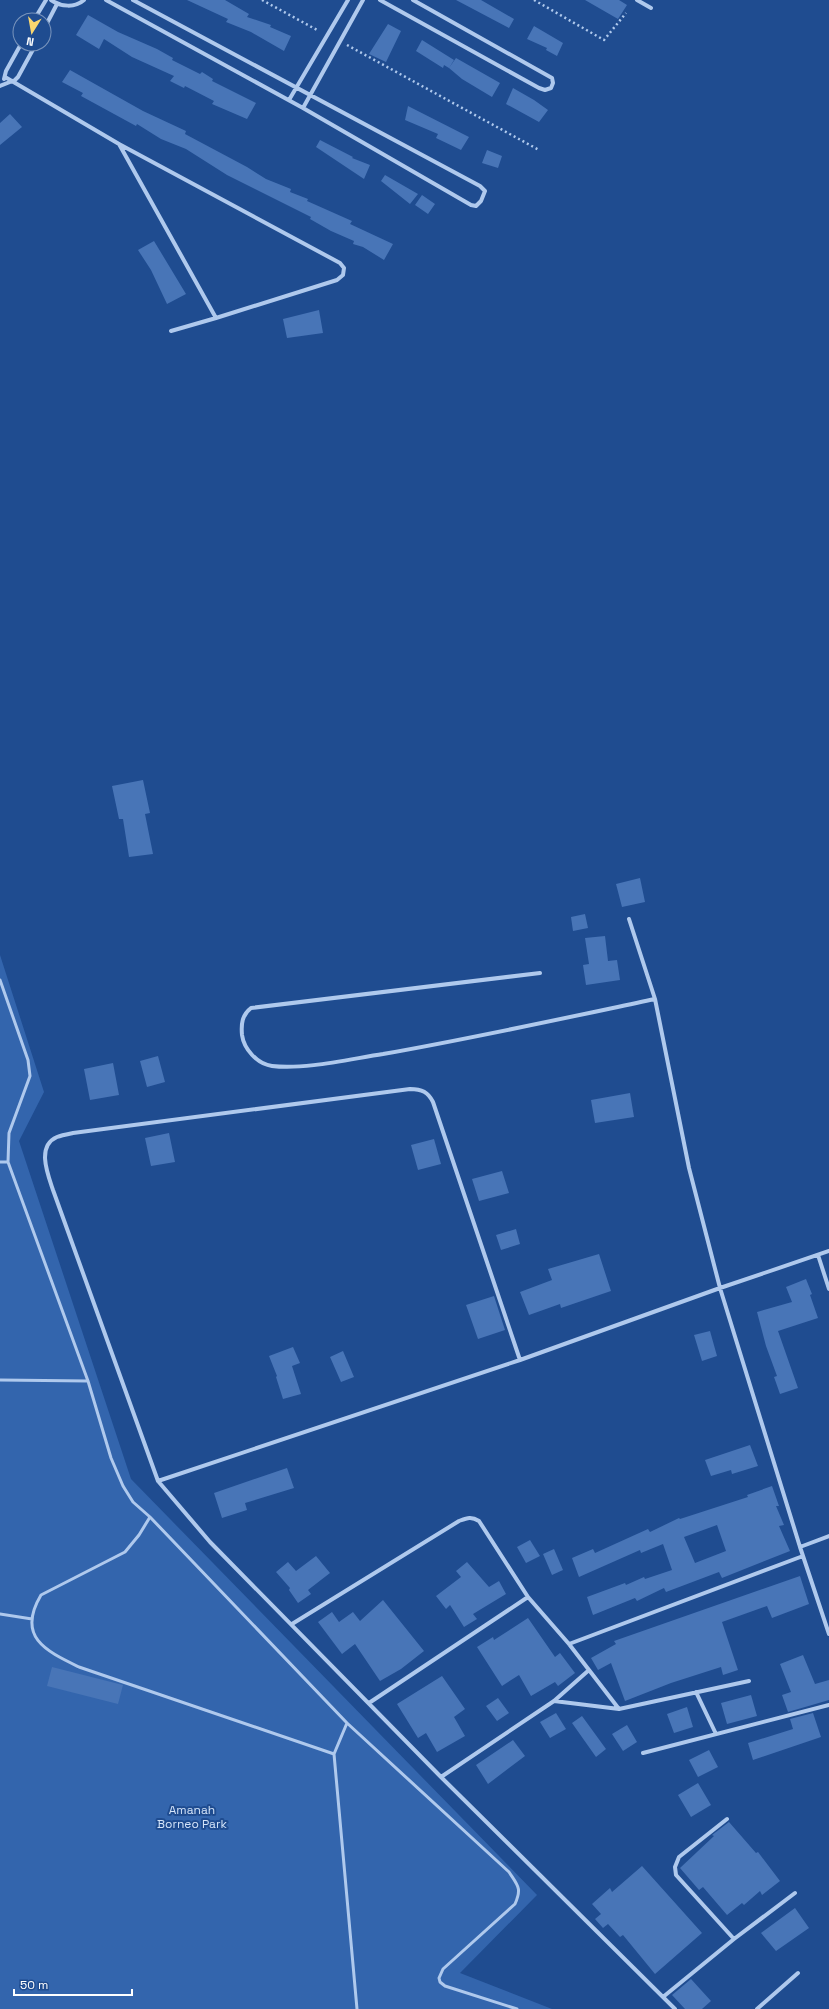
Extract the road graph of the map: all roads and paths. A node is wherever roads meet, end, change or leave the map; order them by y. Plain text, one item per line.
1 (46, 0) edge
2 (51, 0) edge
3 (84, 0) edge
4 (106, 0) edge
5 (133, 0) edge
6 (262, 0) edge
7 (348, 0) edge
8 (363, 0) edge
9 (380, 0) edge
10 (413, 0) edge
11 (534, 0) edge
12 (637, 0) edge
13 (57, 4) junction
14 (651, 8) dead end
15 (39, 12) edge
16 (52, 13) edge
17 (626, 13) dead end
18 (327, 36) junction
19 (340, 41) junction
20 (17, 52) edge
21 (32, 52) edge
22 (5, 77) junction
23 (12, 82) junction
24 (2, 85) edge
25 (297, 87) junction
26 (310, 94) junction
27 (290, 100) junction
28 (303, 108) junction
29 (119, 144) junction
30 (539, 150) dead end
31 (216, 318) junction
32 (171, 331) dead end
33 (628, 919) dead end
34 (540, 973) dead end
35 (0, 980) edge
36 (655, 999) junction
37 (0, 1162) edge
38 (8, 1162) junction
39 (829, 1251) edge
40 (818, 1255) junction
41 (720, 1288) junction
42 (829, 1289) edge
43 (520, 1360) junction
44 (0, 1380) edge
45 (88, 1381) junction
46 (158, 1481) junction
47 (150, 1517) junction
48 (829, 1536) edge
49 (800, 1547) junction
50 (803, 1556) junction
51 (528, 1597) junction
52 (0, 1614) edge
53 (32, 1619) junction
54 (292, 1624) junction
55 (829, 1634) edge
56 (569, 1644) junction
57 (589, 1670) junction
58 (749, 1681) dead end
59 (696, 1692) junction
60 (554, 1701) junction
61 (369, 1703) junction
62 (829, 1705) edge
63 (618, 1709) junction
64 (347, 1723) junction
65 (716, 1734) junction
66 (643, 1753) dead end
67 (334, 1754) junction
68 (442, 1777) junction
69 (727, 1819) dead end
70 (795, 1893) dead end
71 (734, 1939) junction
72 (798, 1973) dead end
73 (663, 1997) junction
74 (357, 2009) edge
75 (517, 2009) edge
76 (675, 2009) edge
77 (757, 2009) edge

1 - 15 street
2 - 13 street
3 - 13 street
4 - 27 street
5 - 25 street
6 - 18 path
7 - 18 street
8 - 19 street
9 - 10 street
11 - 17 path
12 - 14 street
13 - 16 street
18 - 25 street
19 - 26 street
19 - 30 path
20 - 22 street
21 - 23 street
22 - 23 street
22 - 24 street
23 - 24 street
23 - 29 street
25 - 26 street
25 - 27 street
26 - 28 street
26 - 28 street
27 - 28 street
29 - 31 street
29 - 31 street
31 - 32 street
33 - 36 street
34 - 36 street
35 - 38 lane
36 - 41 street
37 - 38 lane
38 - 45 lane
39 - 40 street
40 - 41 street
40 - 42 street
41 - 43 street
41 - 49 street
43 - 46 street
43 - 46 street
44 - 45 lane
45 - 47 lane
46 - 54 street
47 - 53 lane
47 - 64 lane
48 - 49 street
49 - 50 street
50 - 55 street
50 - 56 street
51 - 54 street
51 - 56 street
51 - 61 street
52 - 53 lane
53 - 67 lane
54 - 61 street
56 - 57 street
57 - 60 street
57 - 63 street
58 - 59 street
59 - 63 street
59 - 65 street
60 - 63 street
60 - 68 street
61 - 68 street
62 - 65 street
64 - 67 lane
64 - 75 lane
65 - 66 street
67 - 74 lane
68 - 73 street
69 - 71 street
70 - 71 street
71 - 73 street
72 - 77 street
73 - 76 street

